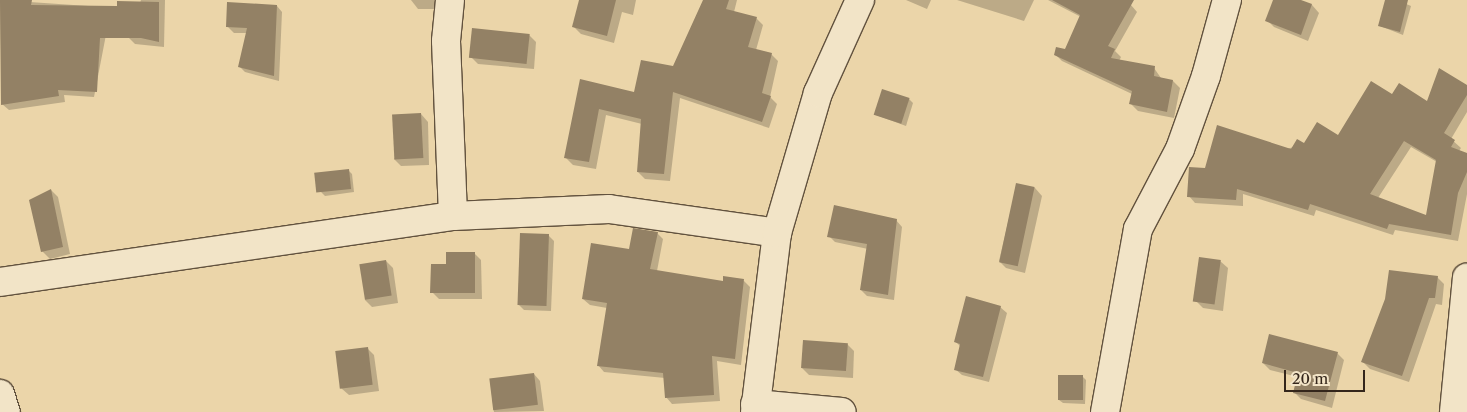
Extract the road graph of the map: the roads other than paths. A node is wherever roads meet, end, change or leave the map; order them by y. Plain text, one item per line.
1 (450, 0) edge
2 (860, 0) edge
3 (1227, 0) edge
4 (453, 216) junction
5 (778, 234) junction
6 (1467, 278) edge
7 (0, 282) edge
8 (0, 394) edge
9 (755, 408) edge
10 (6, 412) edge
11 (842, 412) edge
12 (1105, 412) edge
13 (1454, 412) edge

1 - 4 street
2 - 5 street
3 - 12 street
4 - 5 street
4 - 7 street
5 - 9 street
6 - 13 street
8 - 10 street
9 - 11 street

